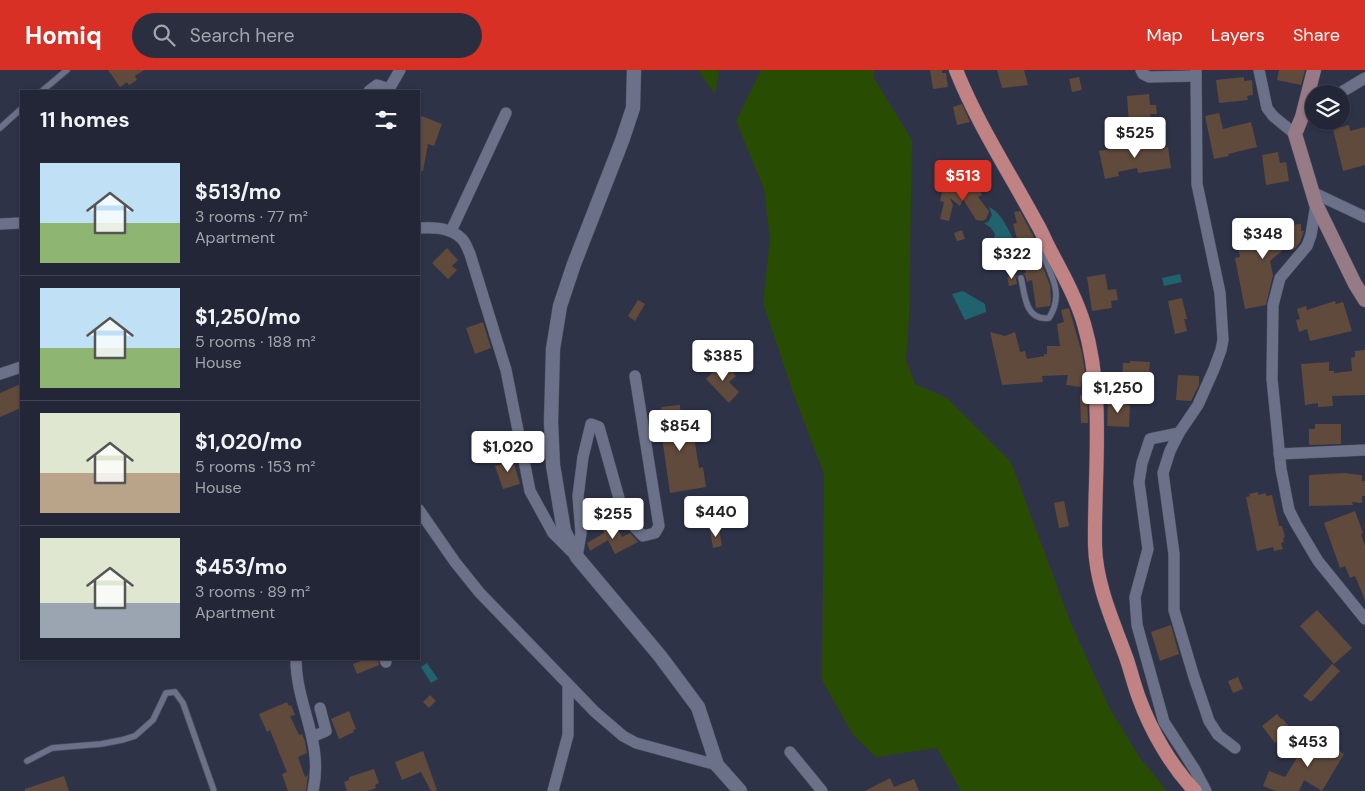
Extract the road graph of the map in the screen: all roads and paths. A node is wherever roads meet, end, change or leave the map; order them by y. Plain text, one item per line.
1 (67, 70) edge
2 (400, 70) edge
3 (634, 70) edge
4 (956, 70) edge
5 (1140, 70) edge
6 (1260, 70) edge
7 (1314, 70) edge
8 (1196, 73) edge
9 (1365, 78) edge
10 (1312, 85) edge
11 (1350, 87) edge
12 (43, 90) edge
13 (370, 90) edge
14 (20, 110) edge
15 (1305, 110) edge
16 (506, 114) dead end
17 (0, 128) edge
18 (1295, 134) junction
19 (1314, 198) junction
20 (1365, 217) edge
21 (20, 223) edge
22 (0, 224) edge
23 (420, 228) edge
24 (451, 231) junction
25 (1046, 244) junction
26 (1021, 278) dead end
27 (1365, 300) edge
28 (20, 367) edge
29 (0, 374) edge
30 (635, 376) dead end
31 (1179, 433) junction
32 (1365, 450) edge
33 (503, 451) dead end
34 (522, 451) junction
35 (1279, 454) junction
36 (420, 511) edge
37 (577, 557) junction
38 (1365, 619) edge
39 (296, 660) edge
40 (568, 685) junction
41 (320, 708) dead end
42 (312, 737) junction
43 (1235, 748) dead end
44 (790, 752) dead end
45 (27, 761) dead end
46 (717, 765) junction
47 (214, 791) edge
48 (313, 791) edge
49 (553, 791) edge
50 (740, 791) edge
51 (822, 791) edge
52 (1195, 791) edge
53 (1206, 791) edge

1 - 12 lane
2 - 13 street
3 - 37 street
4 - 25 main road
5 - 8 street
6 - 18 street
7 - 10 main road
8 - 31 street
9 - 11 street
14 - 17 lane
15 - 18 main road
16 - 24 street
18 - 19 main road
19 - 20 street
19 - 27 main road
19 - 35 street
21 - 22 street
23 - 24 street
24 - 34 street
25 - 26 lane
25 - 52 main road
28 - 29 street
30 - 37 street
31 - 43 street
31 - 53 street
32 - 35 street
33 - 34 street
34 - 37 street
35 - 38 street
36 - 40 street
37 - 46 street
39 - 42 street
40 - 46 street
40 - 49 street
41 - 42 street
42 - 48 street
44 - 51 street
45 - 47 lane
46 - 50 street

